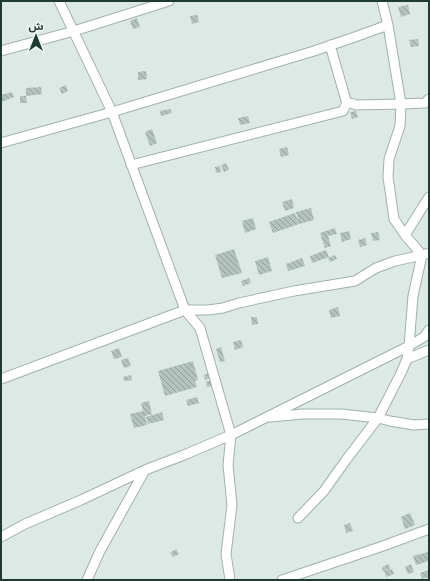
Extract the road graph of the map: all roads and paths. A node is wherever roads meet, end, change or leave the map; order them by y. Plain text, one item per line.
1 (59, 1) edge
2 (169, 1) edge
3 (382, 1) edge
4 (388, 25) junction
5 (74, 31) junction
6 (330, 45) junction
7 (1, 51) edge
8 (428, 102) edge
9 (347, 104) junction
10 (401, 104) junction
11 (112, 112) junction
12 (1, 143) edge
13 (131, 165) junction
14 (429, 197) edge
15 (405, 234) junction
16 (426, 254) edge
17 (185, 310) junction
18 (429, 330) edge
19 (409, 346) junction
20 (429, 350) edge
21 (407, 359) junction
22 (1, 379) edge
23 (264, 418) junction
24 (378, 418) junction
25 (429, 424) edge
26 (231, 435) junction
27 (145, 470) junction
28 (298, 518) dead end
29 (429, 529) edge
30 (1, 537) edge
31 (87, 580) edge
32 (230, 580) edge
33 (282, 580) edge

1 - 5 street
2 - 5 street
3 - 4 street
4 - 6 street
4 - 10 street
5 - 7 street
5 - 11 street
6 - 9 street
6 - 11 street
8 - 10 street
9 - 10 street
9 - 13 street
10 - 15 street
11 - 12 street
11 - 13 street
13 - 17 street
14 - 15 street
15 - 16 street
16 - 17 street
16 - 19 street
17 - 22 street
17 - 26 street
18 - 19 street
19 - 21 street
19 - 23 street
20 - 21 street
21 - 24 street
23 - 24 street
23 - 26 street
24 - 25 street
24 - 28 street
26 - 27 street
26 - 32 street
27 - 30 street
27 - 31 street
29 - 33 street

